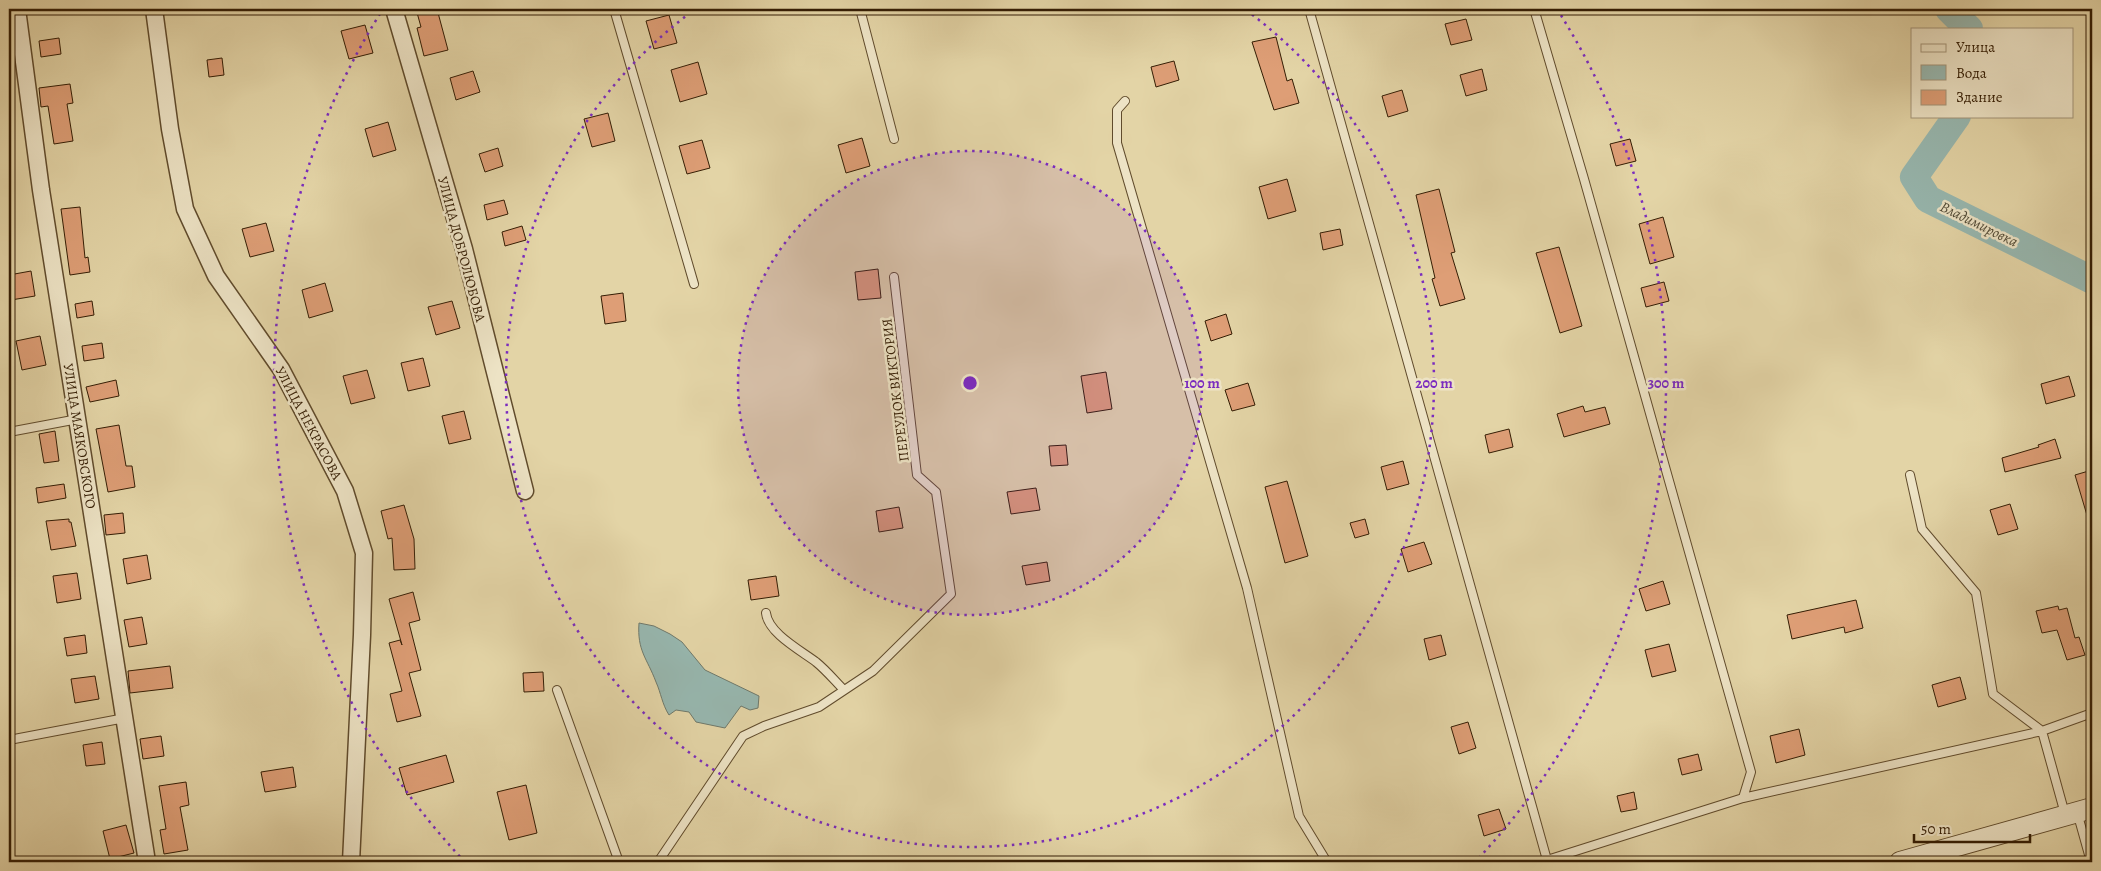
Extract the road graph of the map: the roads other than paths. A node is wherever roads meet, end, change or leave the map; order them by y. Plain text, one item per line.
1 (17, 9) edge
2 (154, 9) edge
3 (394, 9) edge
4 (614, 9) edge
5 (860, 9) edge
6 (1309, 9) edge
7 (1535, 12) dead end
8 (1125, 102) dead end
9 (894, 139) dead end
10 (894, 277) dead end
11 (694, 284) dead end
12 (78, 419) junction
13 (9, 432) edge
14 (1910, 475) dead end
15 (525, 491) dead end
16 (766, 613) dead end
17 (558, 690) dead end
18 (844, 690) junction
19 (2092, 713) edge
20 (124, 718) junction
21 (2042, 731) junction
22 (9, 740) edge
23 (1743, 798) junction
24 (2078, 812) edge
25 (1544, 861) edge
26 (147, 862) edge
27 (351, 862) edge
28 (619, 862) edge
29 (658, 862) edge
30 (1327, 862) edge
31 (1900, 862) edge
32 (2091, 862) edge

1 - 12 street, УЛИЦА МАЯКОВСКОГО
2 - 27 street, УЛИЦА НЕКРАСОВА
3 - 15 street, УЛИЦА ДОБРОЛЮБОВА
4 - 11 lane
5 - 9 lane
6 - 25 lane
7 - 23 lane
8 - 30 lane
10 - 18 lane, ПЕРЕУЛОК ВИКТОРИЯ
12 - 13 lane
12 - 20 street, УЛИЦА МАЯКОВСКОГО
14 - 21 lane
16 - 18 lane
17 - 28 lane
18 - 29 lane, ПЕРЕУЛОК ВИКТОРИЯ
19 - 21 lane
20 - 22 lane
20 - 26 street, УЛИЦА МАЯКОВСКОГО
21 - 23 lane
21 - 24 lane
23 - 25 lane
24 - 31 street
24 - 32 lane

